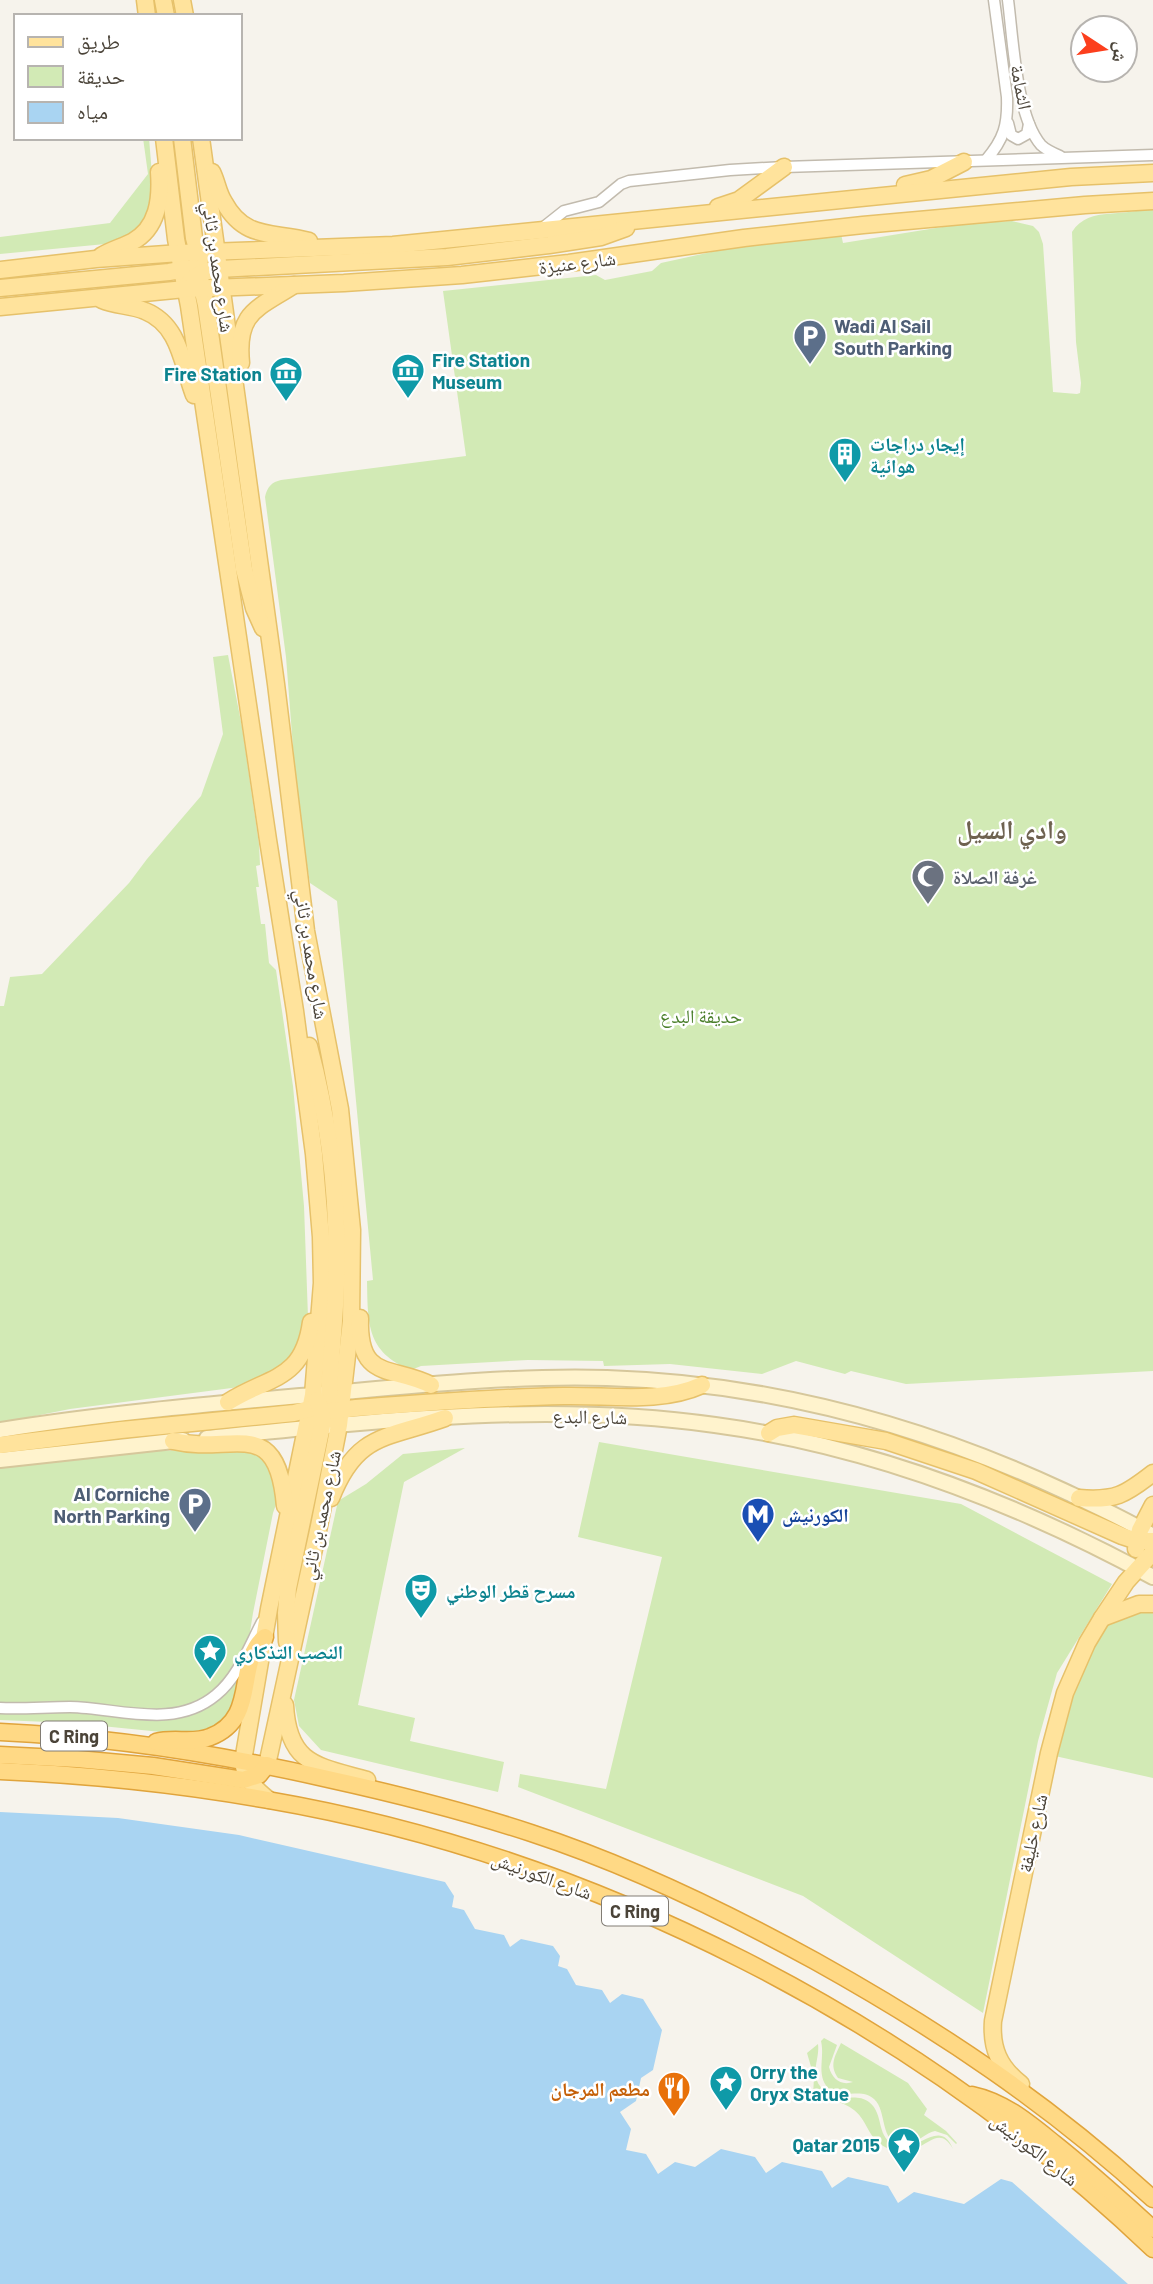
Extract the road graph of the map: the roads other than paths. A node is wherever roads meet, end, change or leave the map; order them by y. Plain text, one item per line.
1 (994, 0) edge
2 (1008, 0) edge
3 (1007, 113) junction
4 (1029, 121) junction
5 (158, 140) edge
6 (164, 140) edge
7 (182, 140) edge
8 (201, 140) edge
9 (1153, 155) edge
10 (1064, 158) junction
11 (986, 160) junction
12 (204, 162) junction
13 (964, 162) junction
14 (784, 167) junction
15 (1153, 173) edge
16 (890, 196) junction
17 (1153, 201) edge
18 (705, 215) junction
19 (637, 221) junction
20 (540, 230) junction
21 (321, 247) junction
22 (216, 251) junction
23 (180, 253) junction
24 (96, 259) junction
25 (200, 270) junction
26 (0, 271) edge
27 (294, 285) junction
28 (221, 287) junction
29 (0, 288) edge
30 (185, 289) junction
31 (93, 296) junction
32 (0, 307) edge
33 (237, 403) junction
34 (203, 406) junction
35 (272, 655) junction
36 (295, 1011) junction
37 (353, 1278) junction
38 (322, 1283) junction
39 (431, 1385) junction
40 (702, 1385) junction
41 (228, 1402) junction
42 (326, 1409) junction
43 (445, 1418) junction
44 (0, 1430) edge
45 (769, 1433) junction
46 (173, 1441) junction
47 (0, 1446) edge
48 (0, 1460) edge
49 (1153, 1473) edge
50 (1079, 1498) junction
51 (1153, 1505) edge
52 (287, 1522) junction
53 (319, 1526) junction
54 (1146, 1536) edge
55 (1153, 1552) edge
56 (1138, 1569) junction
57 (1153, 1577) edge
58 (1153, 1604) edge
59 (269, 1609) junction
60 (1102, 1618) junction
61 (265, 1637) junction
62 (290, 1655) junction
63 (284, 1685) junction
64 (0, 1707) edge
65 (0, 1732) edge
66 (148, 1745) junction
67 (0, 1755) edge
68 (243, 1761) junction
69 (267, 1765) junction
70 (0, 1771) edge
71 (248, 1779) junction
72 (382, 1791) junction
73 (269, 1800) junction
74 (963, 2093) junction
75 (1037, 2101) junction
76 (1153, 2199) edge
77 (1153, 2229) edge
78 (1153, 2249) edge

1 - 3 street, الثمامة
2 - 4 street, الثمامة
3 - 4 street
3 - 11 street, الثمامة
4 - 10 street, الثمامة
5 - 24 main road
6 - 23 main road, شارع محمد بن ثاني
7 - 25 main road
8 - 12 main road, شارع محمد بن ثاني
9 - 10 street, شارع عنيزة
10 - 11 street, شارع عنيزة
11 - 13 street, شارع عنيزة
12 - 21 main road
12 - 22 main road, شارع محمد بن ثاني
13 - 14 street, شارع عنيزة
13 - 16 main road
14 - 18 main road
14 - 20 street, شارع عنيزة
15 - 16 main road, شارع عنيزة
16 - 18 main road, شارع عنيزة
17 - 27 main road, شارع عنيزة
18 - 19 main road, شارع عنيزة
19 - 20 main road, شارع عنيزة
19 - 25 main road
20 - 21 main road, شارع عنيزة
21 - 22 main road, شارع عنيزة
22 - 25 main road, شارع عنيزة
23 - 24 main road, شارع عنيزة
23 - 25 main road, شارع عنيزة
24 - 26 main road, شارع عنيزة
25 - 28 main road, شارع عنيزة
25 - 29 main road
25 - 30 main road, شارع عنيزة
25 - 35 main road
27 - 28 main road, شارع عنيزة
27 - 33 main road
28 - 33 main road, شارع محمد بن ثاني
30 - 31 main road, شارع عنيزة
30 - 34 main road, شارع محمد بن ثاني
31 - 32 main road, شارع عنيزة
31 - 34 main road
33 - 35 main road, شارع محمد بن ثاني
34 - 36 main road, شارع محمد بن ثاني
35 - 37 main road, شارع محمد بن ثاني
36 - 38 main road, شارع محمد بن ثاني
36 - 42 main road
37 - 39 main road
37 - 42 main road, شارع محمد بن ثاني
38 - 41 main road
38 - 42 main road, شارع محمد بن ثاني
39 - 40 main road, شارع البدع
39 - 42 main road, شارع البدع
40 - 42 main road
40 - 50 main road, شارع البدع
41 - 42 main road, شارع البدع
41 - 44 main road, شارع البدع
42 - 43 main road, شارع البدع
42 - 46 main road, شارع البدع
42 - 47 main road
42 - 52 main road, شارع محمد بن ثاني
42 - 53 main road, شارع محمد بن ثاني
42 - 62 main road
43 - 45 main road, شارع البدع
43 - 53 main road
45 - 54 main road
45 - 56 main road, شارع البدع
46 - 48 main road, شارع البدع
46 - 52 main road
49 - 50 main road
50 - 54 main road, شارع البدع
51 - 54 main road
52 - 59 main road, شارع محمد بن ثاني
53 - 62 main road, شارع محمد بن ثاني
54 - 56 main road
55 - 56 main road, شارع خليفة
56 - 57 main road, شارع البدع
56 - 60 main road, شارع خليفة
58 - 60 main road
59 - 61 main road, شارع محمد بن ثاني
59 - 64 street, شارع محمد بن ثاني
60 - 75 main road, شارع خليفة
61 - 66 highway
61 - 68 main road, شارع محمد بن ثاني
62 - 63 main road, شارع محمد بن ثاني
63 - 69 main road, شارع محمد بن ثاني
63 - 72 main road
65 - 66 highway, شارع الكورنيش / C Ring
66 - 68 highway, شارع الكورنيش / C Ring
67 - 71 highway
68 - 69 highway, شارع الكورنيش / C Ring
68 - 71 main road, شارع محمد بن ثاني
69 - 71 highway
69 - 72 highway, شارع الكورنيش / C Ring
70 - 73 highway, شارع الكورنيش / C Ring
71 - 73 main road, شارع محمد بن ثاني
72 - 75 highway, شارع الكورنيش / C Ring
73 - 74 highway, شارع الكورنيش / C Ring
74 - 77 highway
74 - 78 highway, شارع الكورنيش / C Ring
75 - 76 highway, شارع الكورنيش / C Ring

